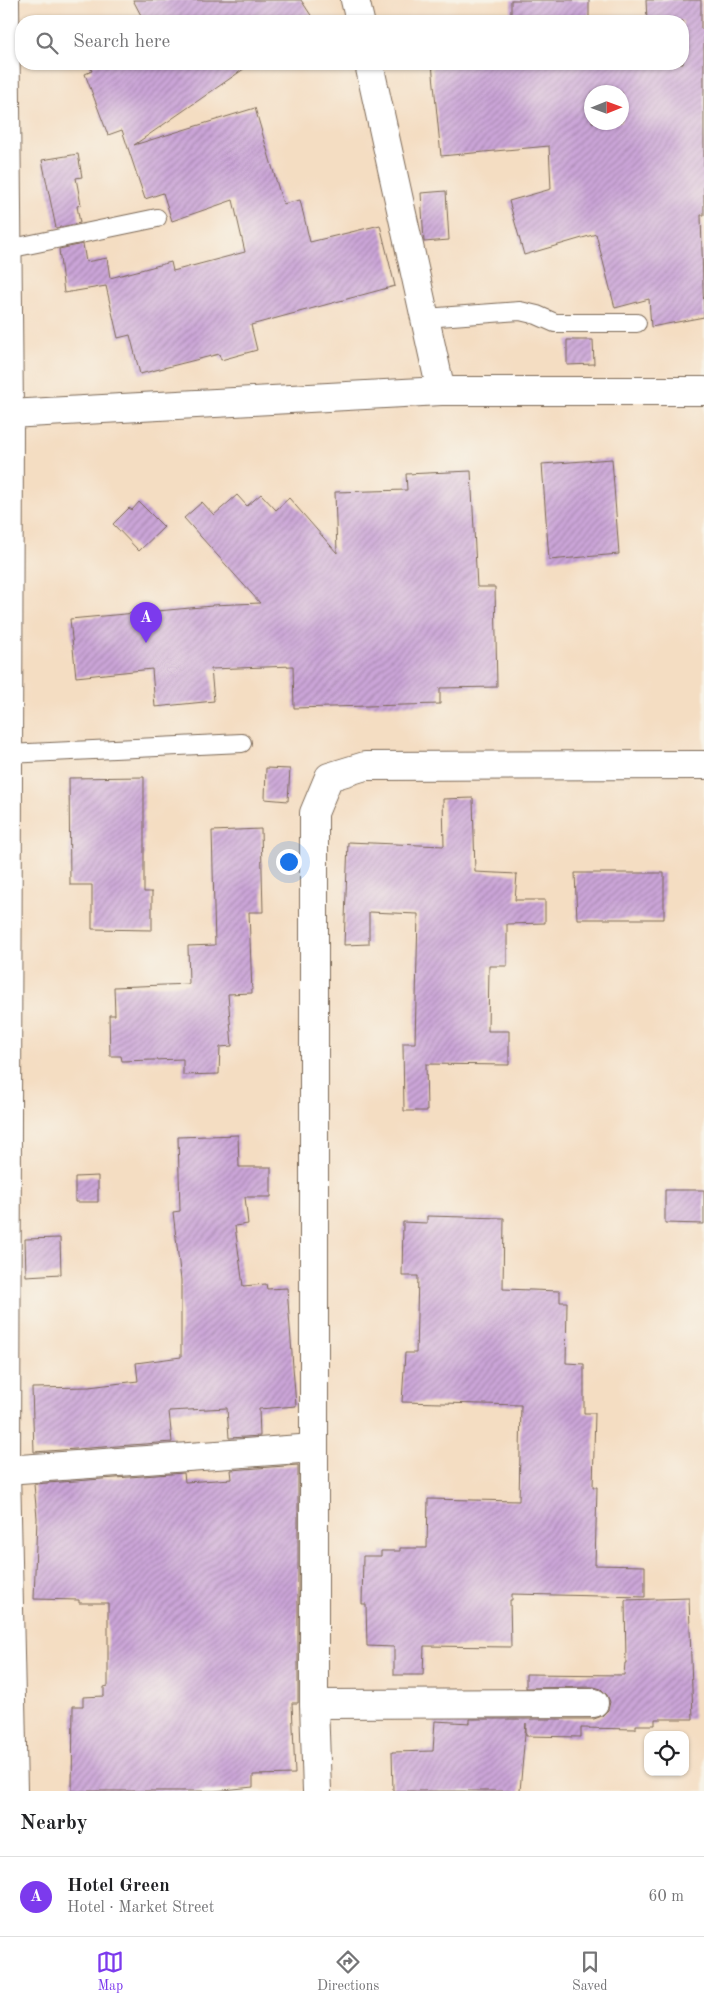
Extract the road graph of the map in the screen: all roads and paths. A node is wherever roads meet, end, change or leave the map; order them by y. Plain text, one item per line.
1 (5, 0) edge
2 (355, 0) edge
3 (359, 15) edge
4 (370, 70) edge
5 (157, 218) dead end
6 (8, 249) junction
7 (426, 318) junction
8 (637, 323) dead end
9 (441, 391) junction
10 (704, 391) edge
11 (9, 414) junction
12 (242, 743) dead end
13 (8, 754) junction
14 (704, 765) edge
15 (314, 1448) junction
16 (6, 1470) junction
17 (594, 1703) dead end
18 (314, 1704) junction
19 (13, 1791) edge
20 (317, 1791) edge

1 - 6 street
2 - 3 street
4 - 7 street
5 - 6 lane
6 - 11 street
7 - 8 lane
7 - 9 street
9 - 10 street
9 - 11 street
11 - 13 street
12 - 13 lane
13 - 16 street
14 - 15 street
15 - 16 street
15 - 18 street
16 - 19 street
17 - 18 street
18 - 20 street

